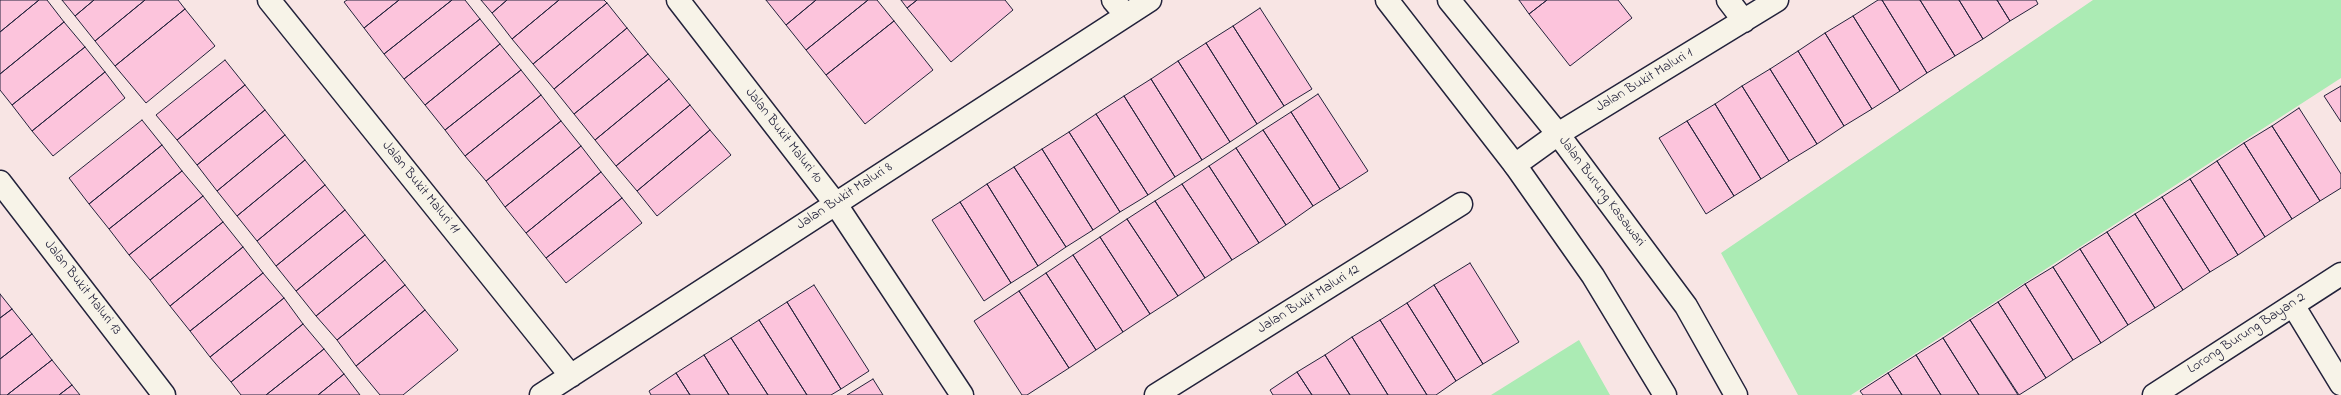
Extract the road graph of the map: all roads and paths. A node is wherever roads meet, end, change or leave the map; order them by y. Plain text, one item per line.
1 (269, 0) edge
2 (678, 0) edge
3 (1150, 0) edge
4 (1387, 0) edge
5 (1449, 0) edge
6 (1728, 0) edge
7 (1777, 0) edge
8 (1119, 8) edge
9 (1744, 21) junction
10 (1558, 134) junction
11 (1515, 165) junction
12 (0, 182) edge
13 (835, 203) junction
14 (1461, 204) dead end
15 (2341, 274) edge
16 (2293, 305) junction
17 (571, 376) junction
18 (2341, 384) edge
19 (164, 395) edge
20 (541, 395) edge
21 (962, 395) edge
22 (1156, 395) edge
23 (1665, 395) edge
24 (1736, 395) edge
25 (2154, 395) edge

1 - 17 street, Jalan Bukit Maluri 11
2 - 13 street, Jalan Bukit Maluri 10
3 - 8 street, Jalan Bukit Maluri 8
4 - 11 street
5 - 10 street, Jalan Burung Kasawari
6 - 9 street
7 - 9 street, Jalan Bukit Maluri 1
8 - 13 street, Jalan Bukit Maluri 8
9 - 10 street, Jalan Bukit Maluri 1
10 - 11 street, Jalan Bukit Maluri 1
10 - 24 street, Jalan Burung Kasawari
11 - 23 street
12 - 19 street, Jalan Bukit Maluri 13
13 - 17 street, Jalan Bukit Maluri 8
13 - 21 street, Jalan Bukit Maluri 10
14 - 22 street, Jalan Bukit Maluri 12
15 - 16 street, Lorong Burung Bayan 2
16 - 18 street
16 - 25 street, Lorong Burung Bayan 2
17 - 20 street, Jalan Bukit Maluri 8

